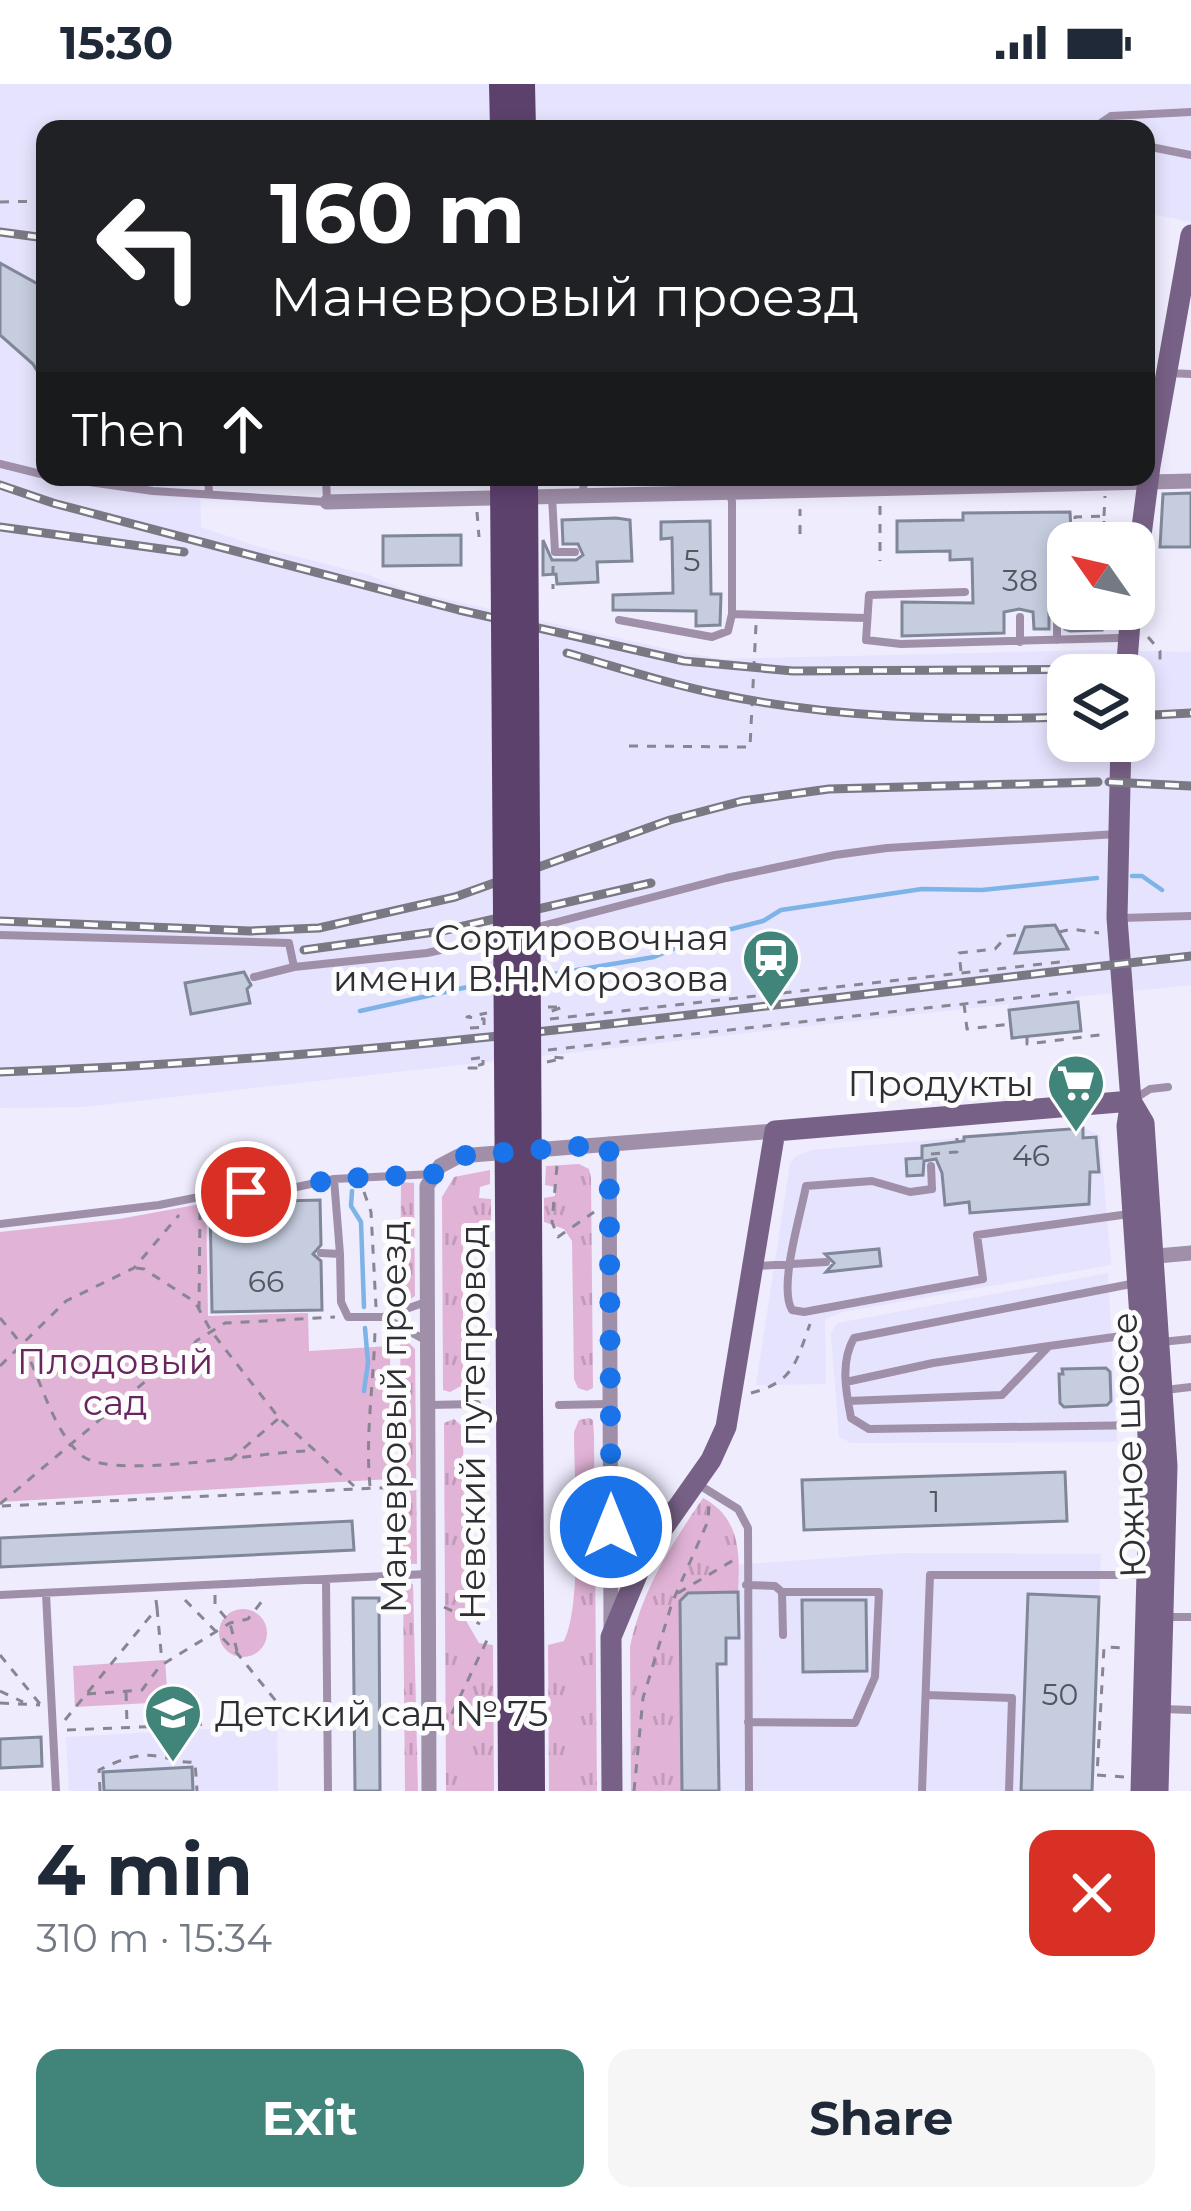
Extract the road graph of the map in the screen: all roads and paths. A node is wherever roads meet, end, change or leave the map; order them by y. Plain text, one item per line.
1 (501, 84) edge
2 (523, 84) edge
3 (1191, 112) edge
4 (502, 120) edge
5 (524, 120) edge
6 (1105, 120) edge
7 (1155, 148) edge
8 (1190, 154) edge
9 (0, 202) edge
10 (36, 202) edge
11 (1191, 235) edge
12 (1167, 373) junction
13 (1191, 374) edge
14 (1155, 442) edge
15 (0, 464) edge
16 (36, 473) edge
17 (1191, 481) edge
18 (1155, 482) edge
19 (138, 486) edge
20 (209, 486) edge
21 (326, 486) edge
22 (502, 486) edge
23 (526, 486) edge
24 (583, 486) edge
25 (728, 486) edge
26 (826, 486) edge
27 (930, 486) edge
28 (1147, 486) edge
29 (876, 487) edge
30 (209, 494) junction
31 (552, 496) junction
32 (477, 498) junction
33 (327, 502) junction
34 (1105, 503) dead end
35 (1104, 516) junction
36 (1075, 522) edge
37 (1104, 522) edge
38 (1143, 522) edge
39 (478, 535) dead end
40 (556, 552) junction
41 (574, 553) dead end
42 (880, 561) dead end
43 (554, 589) dead end
44 (965, 592) dead end
45 (732, 614) junction
46 (756, 614) junction
47 (1020, 617) dead end
48 (866, 618) junction
49 (619, 620) dead end
50 (1057, 630) edge
51 (1118, 638) dead end
52 (1057, 640) junction
53 (1020, 642) junction
54 (1160, 651) dead end
55 (1160, 662) dead end
56 (628, 746) dead end
57 (1121, 762) edge
58 (1119, 834) junction
59 (1191, 916) edge
60 (1112, 926) junction
61 (1059, 932) dead end
62 (1023, 934) dead end
63 (0, 935) edge
64 (1066, 949) dead end
65 (294, 967) junction
66 (961, 973) junction
67 (254, 976) dead end
68 (1071, 992) dead end
69 (1063, 993) junction
70 (964, 1004) junction
71 (1064, 1004) dead end
72 (483, 1014) dead end
73 (549, 1019) dead end
74 (506, 1024) dead end
75 (1011, 1024) dead end
76 (484, 1027) junction
77 (470, 1028) dead end
78 (1110, 1034) dead end
79 (1027, 1036) dead end
80 (548, 1056) dead end
81 (471, 1059) dead end
82 (483, 1069) dead end
83 (1168, 1087) dead end
84 (1131, 1101) junction
85 (776, 1131) junction
86 (957, 1138) dead end
87 (609, 1144) junction
88 (517, 1151) junction
89 (557, 1162) dead end
90 (931, 1166) joint
91 (434, 1174) junction
92 (518, 1174) dead end
93 (334, 1179) junction
94 (192, 1197) junction
95 (519, 1206) junction
96 (595, 1210) dead end
97 (1142, 1213) junction
98 (0, 1224) edge
99 (321, 1253) dead end
100 (1191, 1253) edge
101 (340, 1254) junction
102 (1145, 1257) junction
103 (826, 1262) dead end
104 (790, 1265) junction
105 (755, 1266) junction
106 (134, 1268) junction
107 (1147, 1281) junction
108 (426, 1302) junction
109 (199, 1310) junction
110 (814, 1311) junction
111 (349, 1317) junction
112 (383, 1317) junction
113 (0, 1318) edge
114 (211, 1331) junction
115 (1153, 1335) junction
116 (1191, 1339) edge
117 (427, 1341) junction
118 (21, 1344) junction
119 (1049, 1346) junction
120 (0, 1366) edge
121 (846, 1382) junction
122 (1191, 1387) edge
123 (1163, 1390) junction
124 (748, 1394) dead end
125 (848, 1401) junction
126 (477, 1404) dead end
127 (610, 1404) junction
128 (427, 1405) junction
129 (559, 1405) dead end
130 (280, 1418) junction
131 (1156, 1425) junction
132 (73, 1444) junction
133 (312, 1451) junction
134 (228, 1461) junction
135 (398, 1487) dead end
136 (704, 1488) junction
137 (357, 1489) junction
138 (610, 1495) junction
139 (0, 1505) edge
140 (676, 1506) junction
141 (747, 1556) junction
142 (427, 1574) junction
143 (1157, 1575) junction
144 (326, 1579) junction
145 (275, 1582) junction
146 (215, 1585) junction
147 (185, 1586) junction
148 (746, 1586) junction
149 (156, 1588) junction
150 (782, 1592) junction
151 (46, 1594) junction
152 (676, 1594) junction
153 (0, 1595) edge
154 (443, 1606) dead end
155 (157, 1609) junction
156 (1156, 1616) junction
157 (1191, 1617) edge
158 (230, 1623) junction
159 (480, 1624) dead end
160 (490, 1625) dead end
161 (218, 1632) junction
162 (480, 1635) dead end
163 (489, 1635) junction
164 (783, 1635) dead end
165 (611, 1637) junction
166 (1125, 1648) dead end
167 (237, 1653) junction
168 (0, 1655) edge
169 (162, 1664) junction
170 (0, 1691) edge
171 (126, 1691) junction
172 (87, 1694) junction
173 (926, 1695) junction
174 (643, 1698) junction
175 (0, 1703) edge
176 (24, 1703) junction
177 (40, 1705) junction
178 (52, 1706) junction
179 (1153, 1709) junction
180 (1191, 1710) edge
181 (286, 1720) junction
182 (630, 1721) dead end
183 (748, 1722) junction
184 (127, 1726) junction
185 (53, 1729) junction
186 (443, 1731) dead end
187 (327, 1736) junction
188 (1133, 1784) edge
189 (56, 1791) edge
190 (100, 1791) edge
191 (197, 1791) edge
192 (328, 1791) edge
193 (429, 1791) edge
194 (510, 1791) edge
195 (533, 1791) edge
196 (612, 1791) edge
197 (634, 1791) edge
198 (748, 1791) edge
199 (922, 1791) edge
200 (1009, 1791) edge
201 (1158, 1791) edge

1 - 4 main road
2 - 5 main road
3 - 6 lane
7 - 8 lane
9 - 10 path
11 - 12 street
12 - 13 lane
12 - 14 street
15 - 16 lane
17 - 18 street
19 - 30 lane
20 - 30 lane
21 - 33 lane
22 - 95 main road, Невский путепровод, bridge
23 - 95 main road, Невский путепровод, bridge
24 - 31 street
25 - 45 lane
26 - 29 street
27 - 29 street
28 - 38 street
29 - 42 path
30 - 33 lane
31 - 32 street
31 - 40 lane
32 - 33 street
32 - 39 path
34 - 35 path
35 - 36 path
35 - 37 path
40 - 41 lane
40 - 43 path
44 - 48 lane
45 - 46 lane
45 - 49 lane
46 - 48 lane
46 - 56 path
47 - 53 lane
48 - 53 lane
50 - 52 lane
51 - 52 lane
52 - 53 lane
54 - 55 path
57 - 58 street, Южное шоссе
58 - 60 street, Южное шоссе
58 - 65 lane
59 - 60 lane
60 - 61 path
60 - 84 street, Южное шоссе
62 - 66 path
63 - 65 lane
64 - 66 path
65 - 67 lane
66 - 73 path
68 - 69 path
69 - 70 path
69 - 71 path
70 - 75 path
70 - 80 path
72 - 76 path
74 - 76 path
76 - 77 path
78 - 79 path
81 - 82 path
83 - 84 lane
84 - 85 street, Маневровый проезд
84 - 97 street, Южное шоссе
85 - 87 street, Маневровый проезд
85 - 105 street
86 - 90 path
87 - 88 street, Маневровый проезд
87 - 127 street
88 - 91 street, Маневровый проезд
88 - 92 lane
89 - 96 path
90 - 104 lane
91 - 93 lane
91 - 108 street, Маневровый проезд
93 - 94 lane
93 - 101 lane
94 - 98 lane
94 - 106 path
94 - 109 path
95 - 194 main road, Невский путепровод
95 - 195 main road, Невский путепровод
97 - 102 street, Южное шоссе
97 - 110 lane
99 - 101 lane
100 - 102 street
101 - 111 lane
102 - 107 street, Южное шоссе
103 - 104 lane
104 - 105 lane
104 - 110 lane
105 - 136 street
106 - 109 path
106 - 118 path
107 - 115 street, Южное шоссе
107 - 121 lane
108 - 112 lane
108 - 117 street, Маневровый проезд
109 - 114 path
110 - 124 path
111 - 112 lane
111 - 114 path
112 - 117 lane
113 - 118 path
114 - 130 path
114 - 132 path
115 - 116 lane
115 - 119 lane
115 - 123 street, Южное шоссе
115 - 131 street, Южное шоссе
117 - 128 street, Маневровый проезд
118 - 120 path
118 - 132 path
119 - 121 lane
119 - 125 lane
121 - 125 lane
122 - 123 lane
123 - 131 street, Южное шоссе
125 - 131 lane
126 - 128 lane
127 - 129 lane
127 - 138 street
128 - 142 street, Маневровый проезд
130 - 133 path
130 - 134 path
131 - 143 street, Южное шоссе
132 - 134 path
132 - 139 path
133 - 134 path
133 - 137 path
135 - 137 path
136 - 140 street
136 - 141 lane
136 - 152 path
137 - 139 path
138 - 140 street
138 - 165 street
140 - 165 street
141 - 148 lane
141 - 152 path
142 - 144 lane
142 - 193 street, Маневровый проезд
143 - 156 street, Южное шоссе
143 - 173 lane
144 - 145 lane
144 - 187 lane
145 - 146 lane
145 - 158 path
146 - 147 lane
146 - 158 path
147 - 149 lane
147 - 161 path
148 - 150 lane
148 - 183 lane
149 - 151 lane
149 - 155 path
150 - 164 lane
150 - 183 lane
151 - 153 lane
151 - 178 lane
152 - 174 path
154 - 159 path
155 - 169 path
155 - 172 path
156 - 157 lane
156 - 179 street, Южное шоссе
158 - 161 path
158 - 167 path
160 - 163 path
161 - 167 path
161 - 169 path
162 - 163 path
163 - 186 path
165 - 196 street
166 - 188 path
167 - 181 path
168 - 177 path
169 - 171 path
170 - 176 path
171 - 172 path
171 - 184 path
172 - 185 path
173 - 199 lane
173 - 200 lane
174 - 182 path
174 - 197 path
175 - 176 path
176 - 177 path
177 - 178 path
178 - 185 lane
179 - 180 lane
179 - 188 street, Южное шоссе
179 - 201 street, Южное шоссе
181 - 184 path
181 - 187 path
183 - 198 lane
184 - 185 path
185 - 189 lane
187 - 192 lane
190 - 191 path

